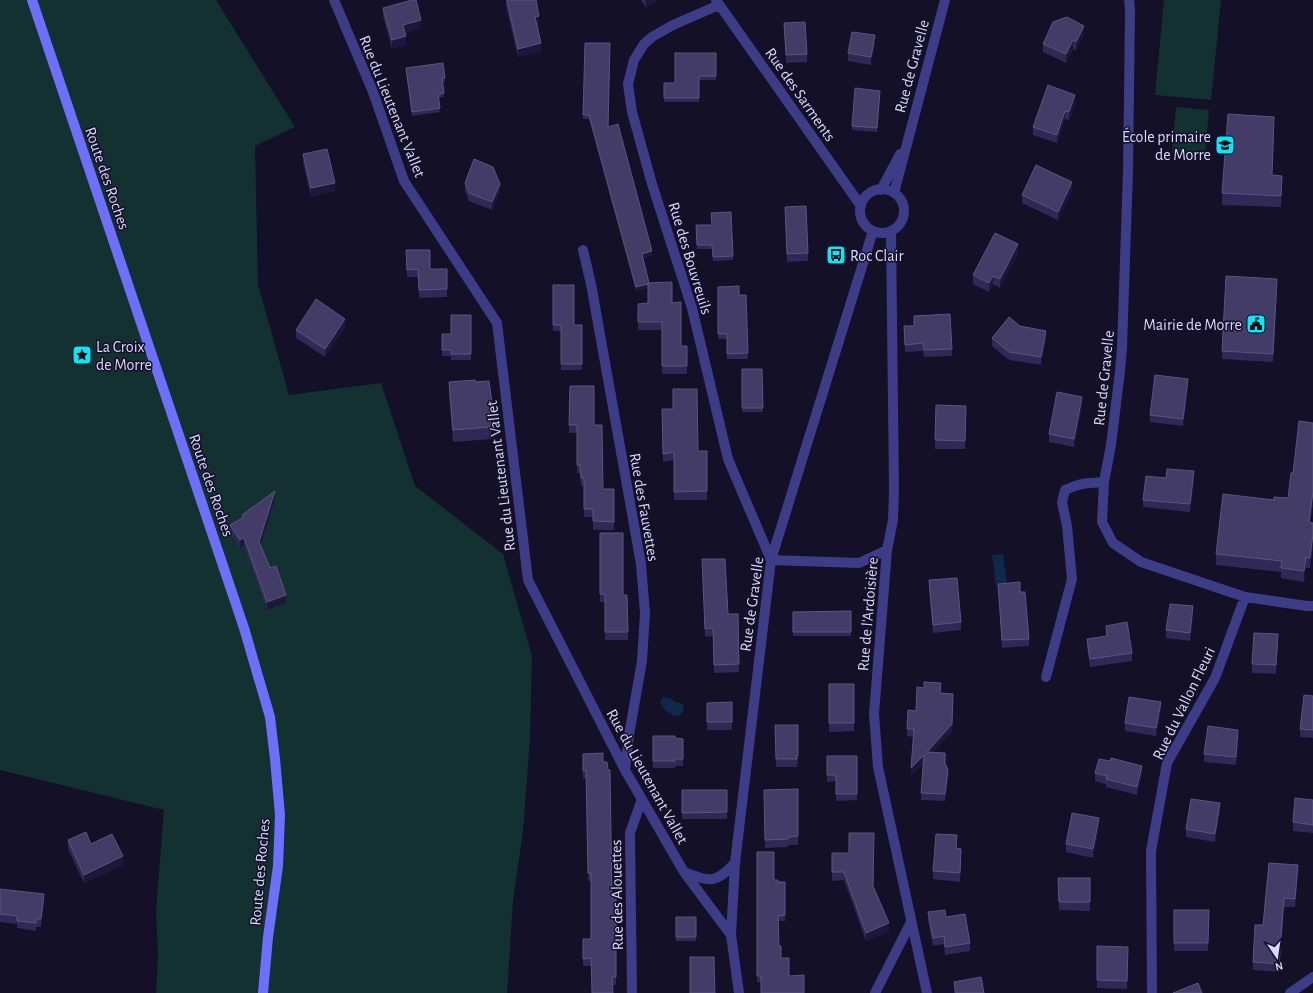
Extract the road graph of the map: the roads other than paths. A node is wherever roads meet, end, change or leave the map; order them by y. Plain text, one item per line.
1 (32, 0) edge
2 (334, 0) edge
3 (945, 0) edge
4 (1129, 0) edge
5 (718, 2) edge
6 (907, 140) junction
7 (881, 190) junction
8 (894, 193) junction
9 (861, 206) junction
10 (873, 231) junction
11 (891, 232) junction
12 (582, 250) dead end
13 (1104, 482) junction
14 (887, 550) junction
15 (771, 560) junction
16 (1245, 597) junction
17 (1313, 606) edge
18 (1046, 677) dead end
19 (625, 770) junction
20 (642, 798) junction
21 (735, 863) junction
22 (684, 872) junction
23 (911, 922) junction
24 (731, 935) junction
25 (1313, 977) edge
26 (263, 993) edge
27 (632, 993) edge
28 (739, 993) edge
29 (875, 993) edge
30 (927, 993) edge
31 (1152, 993) edge
32 (1290, 993) edge

1 - 26 street, Route des Roches
2 - 19 street, Rue du Lieutenant Vallet
3 - 6 street, Rue de Gravelle
4 - 13 street, Rue de Gravelle
5 - 9 street, Rue des Sarments
5 - 15 street, Rue des Bouvreuils
6 - 7 street, Rue de Gravelle
6 - 8 street, Rue de Gravelle
7 - 8 street
7 - 9 street
8 - 11 street
9 - 10 street
10 - 11 street
10 - 15 street, Rue de Gravelle
11 - 14 street, Rue de l'Ardoisière
12 - 19 street, Rue des Fauvettes
13 - 16 street, Rue de Gravelle
13 - 18 street
14 - 15 street
14 - 23 street, Rue de l'Ardoisière
15 - 21 street, Rue de Gravelle
16 - 17 street, Rue de Gravelle
16 - 31 street, Rue du Vallon Fleuri
19 - 20 street, Rue du Lieutenant Vallet
20 - 22 street, Rue du Lieutenant Vallet
20 - 27 street, Rue des Alouettes
21 - 22 street
21 - 24 street, Rue de Gravelle
22 - 24 street, Rue du Lieutenant Vallet
23 - 29 street
23 - 30 street, Rue de l'Ardoisière
24 - 28 street, Rue de Gravelle
25 - 32 street

